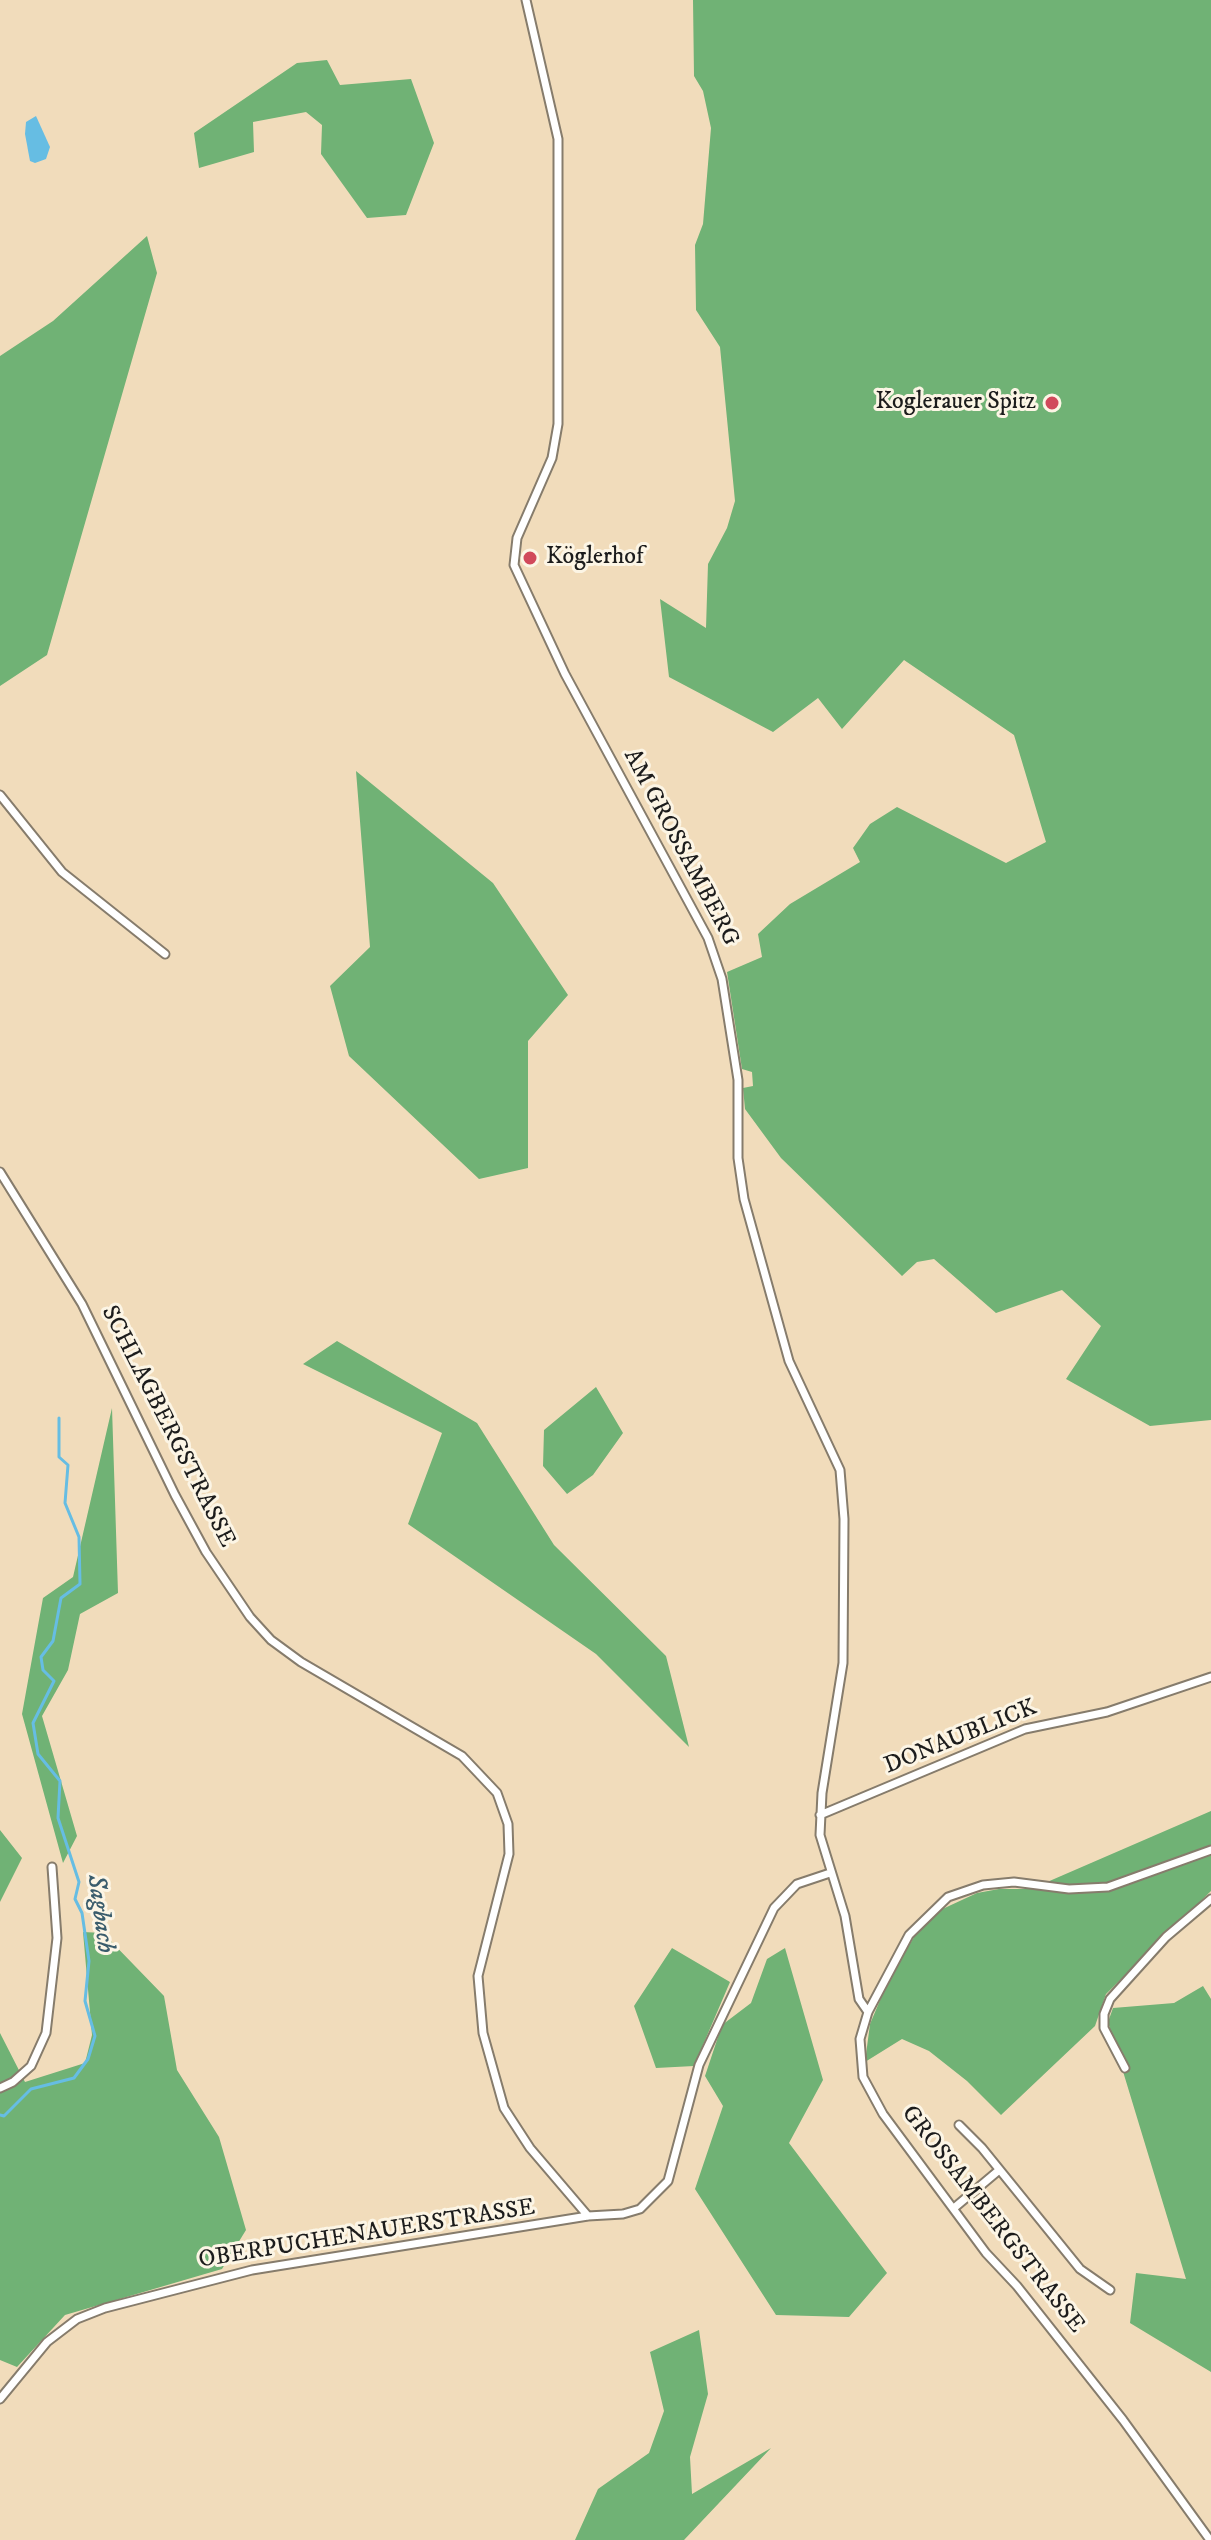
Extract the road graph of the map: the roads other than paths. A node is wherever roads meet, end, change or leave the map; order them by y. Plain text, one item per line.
1 (526, 0) edge
2 (0, 795) edge
3 (165, 954) dead end
4 (0, 1172) edge
5 (1211, 1677) edge
6 (820, 1815) junction
7 (1211, 1850) edge
8 (52, 1867) dead end
9 (830, 1873) junction
10 (1211, 1899) edge
11 (868, 2012) junction
12 (1125, 2068) dead end
13 (0, 2088) edge
14 (959, 2125) dead end
15 (998, 2171) junction
16 (954, 2208) junction
17 (588, 2216) junction
18 (1110, 2290) dead end
19 (0, 2399) edge
20 (1210, 2540) edge

1 - 6 street, AM GROSSAMBERG
2 - 3 street
4 - 17 street, SCHLAGBERGSTRASSE
5 - 6 street, DONAUBLICK
6 - 9 street, AM GROSSAMBERG
7 - 11 street, GROSSAMBERGSTRASSE
8 - 13 street
9 - 11 street, AM GROSSAMBERG
9 - 17 street
10 - 12 street
11 - 16 street, GROSSAMBERGSTRASSE
14 - 15 street
15 - 16 street
15 - 18 street
16 - 20 street, GROSSAMBERGSTRASSE
17 - 19 street, OBERPUCHENAUERSTRASSE

